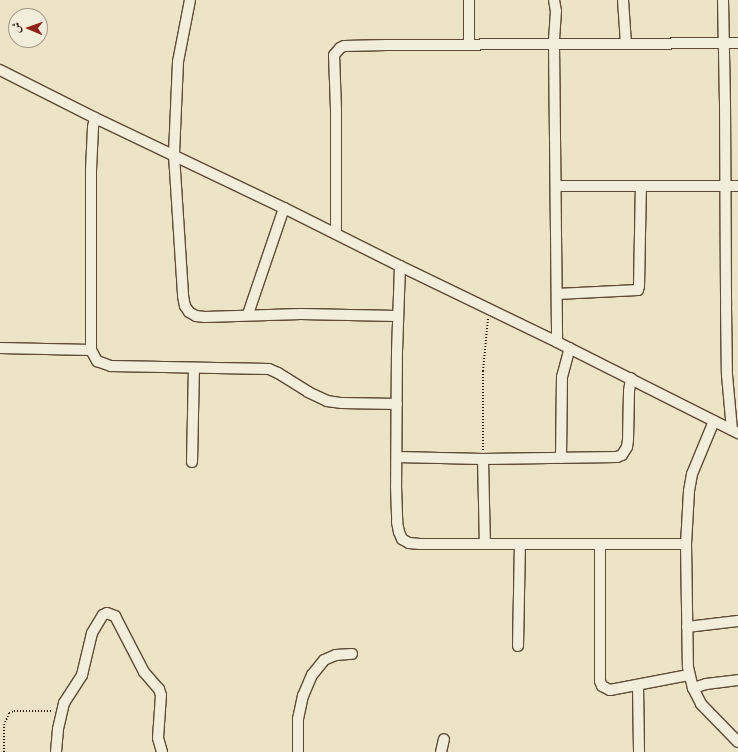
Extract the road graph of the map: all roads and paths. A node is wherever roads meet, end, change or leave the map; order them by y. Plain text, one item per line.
1 (190, 0) edge
2 (469, 0) edge
3 (554, 0) edge
4 (623, 0) edge
5 (723, 0) edge
6 (554, 43) junction
7 (725, 43) junction
8 (738, 43) edge
9 (469, 44) junction
10 (626, 44) junction
11 (0, 70) edge
12 (95, 118) junction
13 (174, 155) junction
14 (556, 186) junction
15 (641, 186) junction
16 (724, 186) junction
17 (738, 186) edge
18 (284, 208) junction
19 (336, 234) junction
20 (400, 266) junction
21 (557, 294) junction
22 (489, 309) junction
23 (248, 314) junction
24 (398, 316) junction
25 (557, 342) junction
26 (0, 348) edge
27 (570, 348) junction
28 (91, 350) junction
29 (194, 368) junction
30 (631, 378) junction
31 (397, 404) junction
32 (714, 421) junction
33 (735, 431) edge
34 (397, 457) junction
35 (561, 458) junction
36 (483, 459) junction
37 (192, 462) dead end
38 (485, 544) junction
39 (520, 544) junction
40 (600, 544) junction
41 (686, 544) junction
42 (738, 621) edge
43 (687, 627) junction
44 (518, 646) dead end
45 (352, 654) dead end
46 (690, 675) junction
47 (738, 680) edge
48 (638, 686) junction
49 (693, 688) junction
50 (62, 711) junction
51 (444, 739) dead end
52 (738, 742) edge
53 (4, 752) edge
54 (56, 752) edge
55 (162, 752) edge
56 (298, 752) edge
57 (441, 752) edge
58 (639, 752) edge

1 - 13 street
2 - 9 street
3 - 6 street
4 - 10 street
5 - 7 street
6 - 9 street
6 - 10 street
6 - 14 street
7 - 8 street
7 - 10 street
7 - 16 street
9 - 19 street
11 - 12 street
12 - 13 street
12 - 28 street
13 - 18 street
13 - 23 street
14 - 15 street
14 - 21 street
15 - 16 street
15 - 21 street
16 - 17 street
16 - 33 street
18 - 19 street
18 - 23 street
19 - 20 street
20 - 22 street
20 - 24 street
21 - 25 street
22 - 25 street
22 - 36 path
23 - 24 street
24 - 31 street
25 - 27 street
26 - 28 street
27 - 30 street
27 - 35 street
28 - 29 street
29 - 31 street
29 - 37 street
30 - 32 street
30 - 35 street
31 - 34 street
32 - 33 street
32 - 41 street
34 - 36 street
34 - 38 street
35 - 36 street
36 - 38 street
38 - 39 street
39 - 40 street
39 - 44 street
40 - 41 street
40 - 48 street
41 - 43 street
42 - 43 street
43 - 46 street
45 - 56 street
46 - 48 street
46 - 49 street
47 - 49 street
48 - 58 street
49 - 52 street
50 - 53 path
50 - 54 street
50 - 55 street
51 - 57 street

